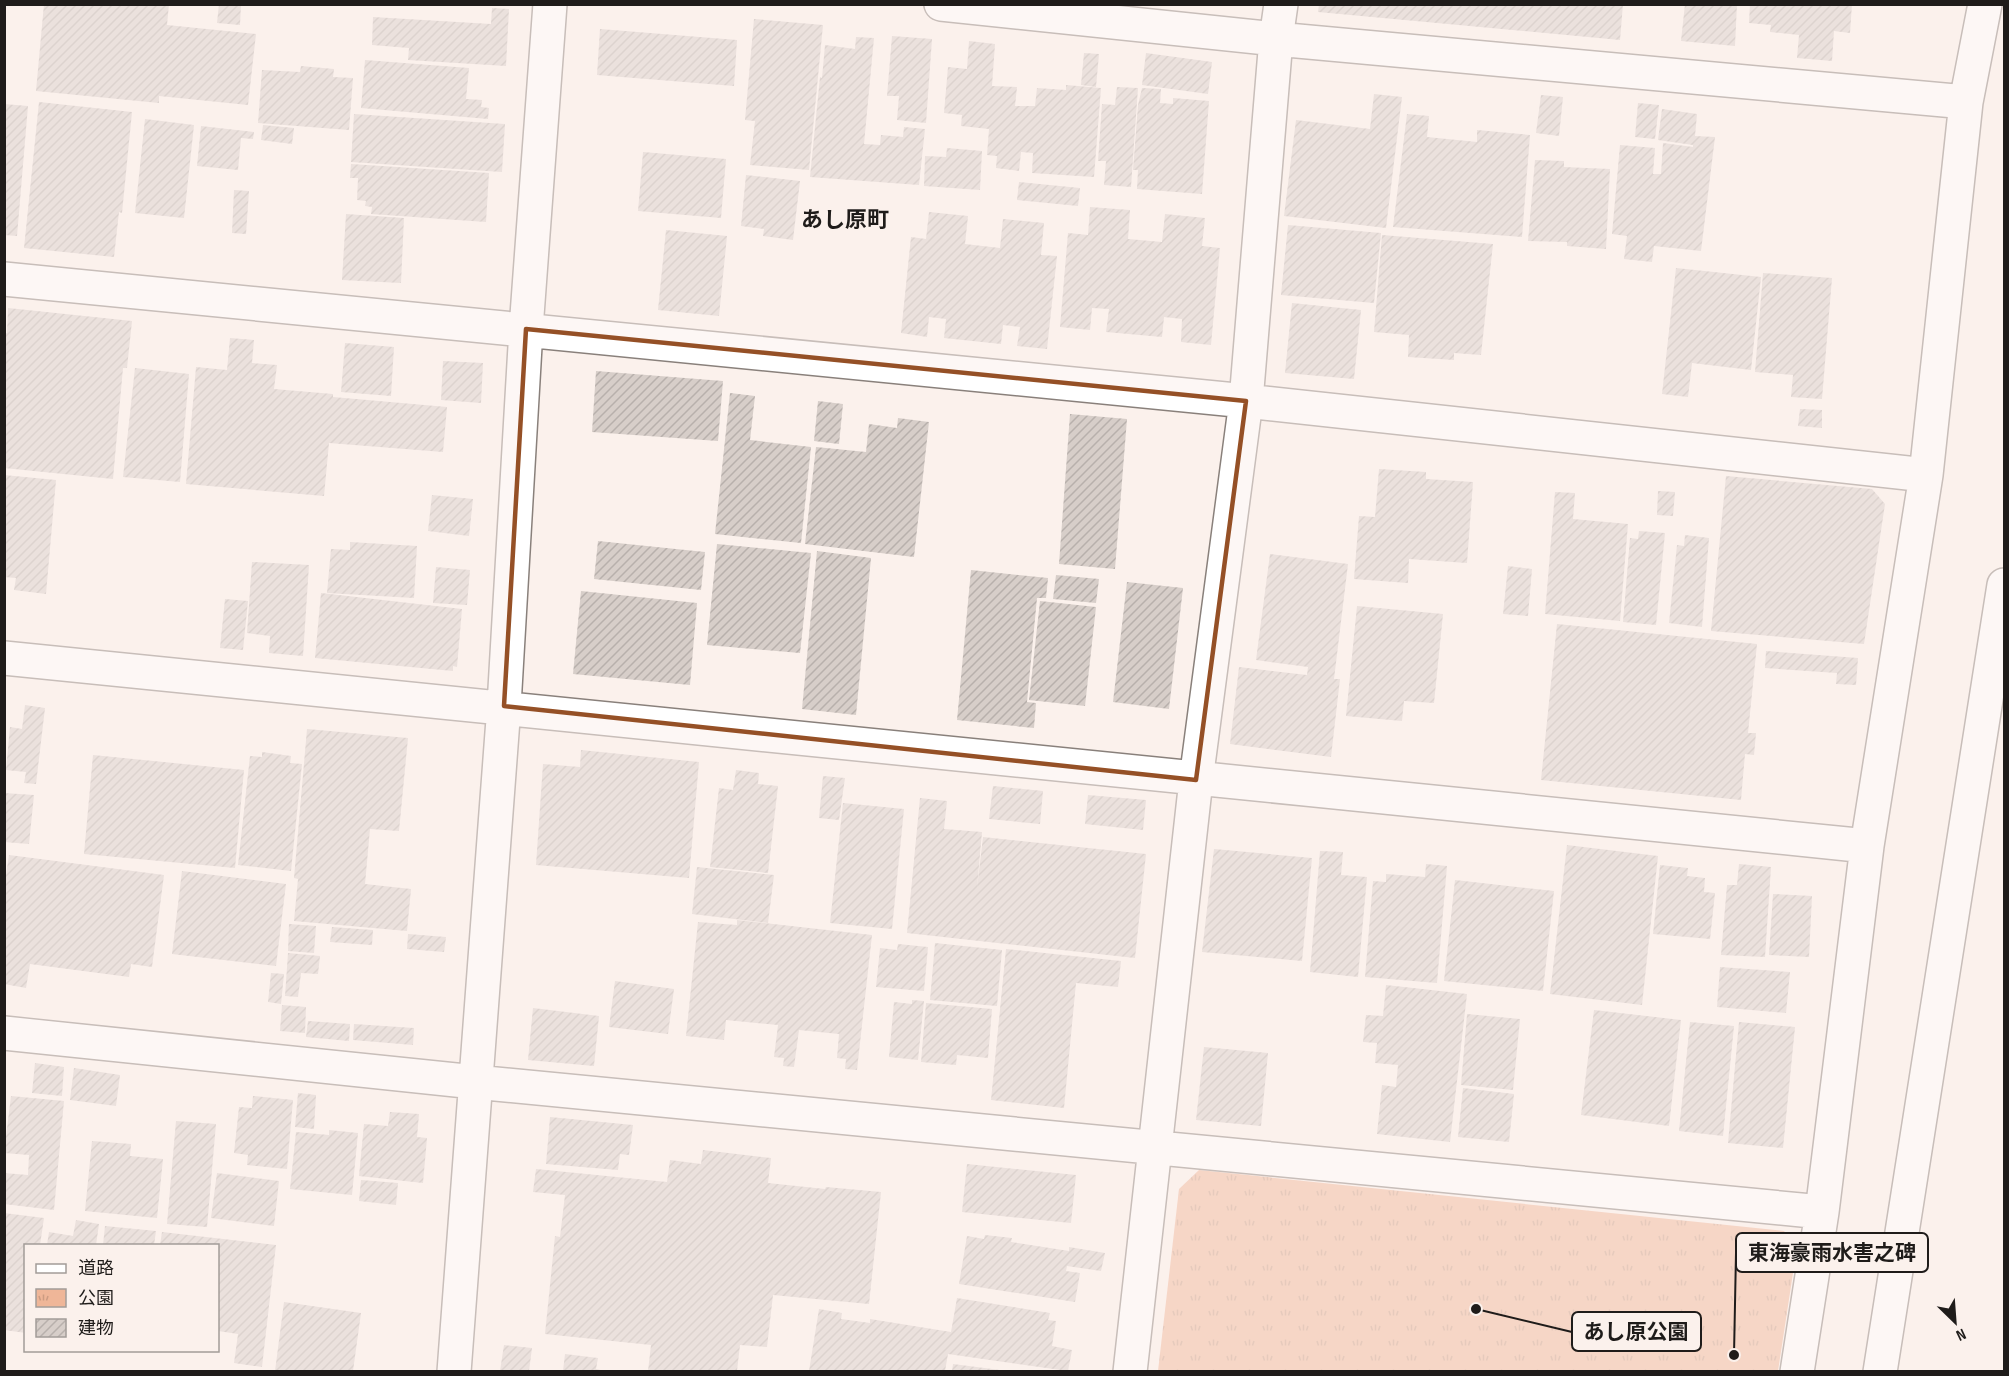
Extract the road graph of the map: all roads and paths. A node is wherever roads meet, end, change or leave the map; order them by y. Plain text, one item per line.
1 (550, 4) edge
2 (941, 4) edge
3 (1281, 4) edge
4 (1985, 4) edge
5 (1276, 39) junction
6 (1966, 102) junction
7 (4, 279) edge
8 (526, 329) junction
9 (1246, 401) junction
10 (1926, 475) junction
11 (2004, 585) edge
12 (4, 658) edge
13 (504, 706) junction
14 (1196, 780) junction
15 (1867, 846) junction
16 (4, 1033) edge
17 (475, 1082) junction
18 (1155, 1146) junction
19 (1822, 1212) junction
20 (454, 1371) edge
21 (1130, 1371) edge
22 (1797, 1371) edge
23 (1880, 1371) edge

1 - 8 street
2 - 5 street
3 - 5 street
4 - 6 street
5 - 6 street
5 - 9 street
6 - 10 street
7 - 8 street
8 - 9 street
8 - 13 street
9 - 10 street
9 - 14 street
10 - 15 street
11 - 23 street
12 - 13 street
13 - 14 street
13 - 17 street
14 - 15 street
14 - 18 street
15 - 19 street
16 - 17 street
17 - 18 street
17 - 20 street
18 - 19 street
18 - 21 street
19 - 22 street

